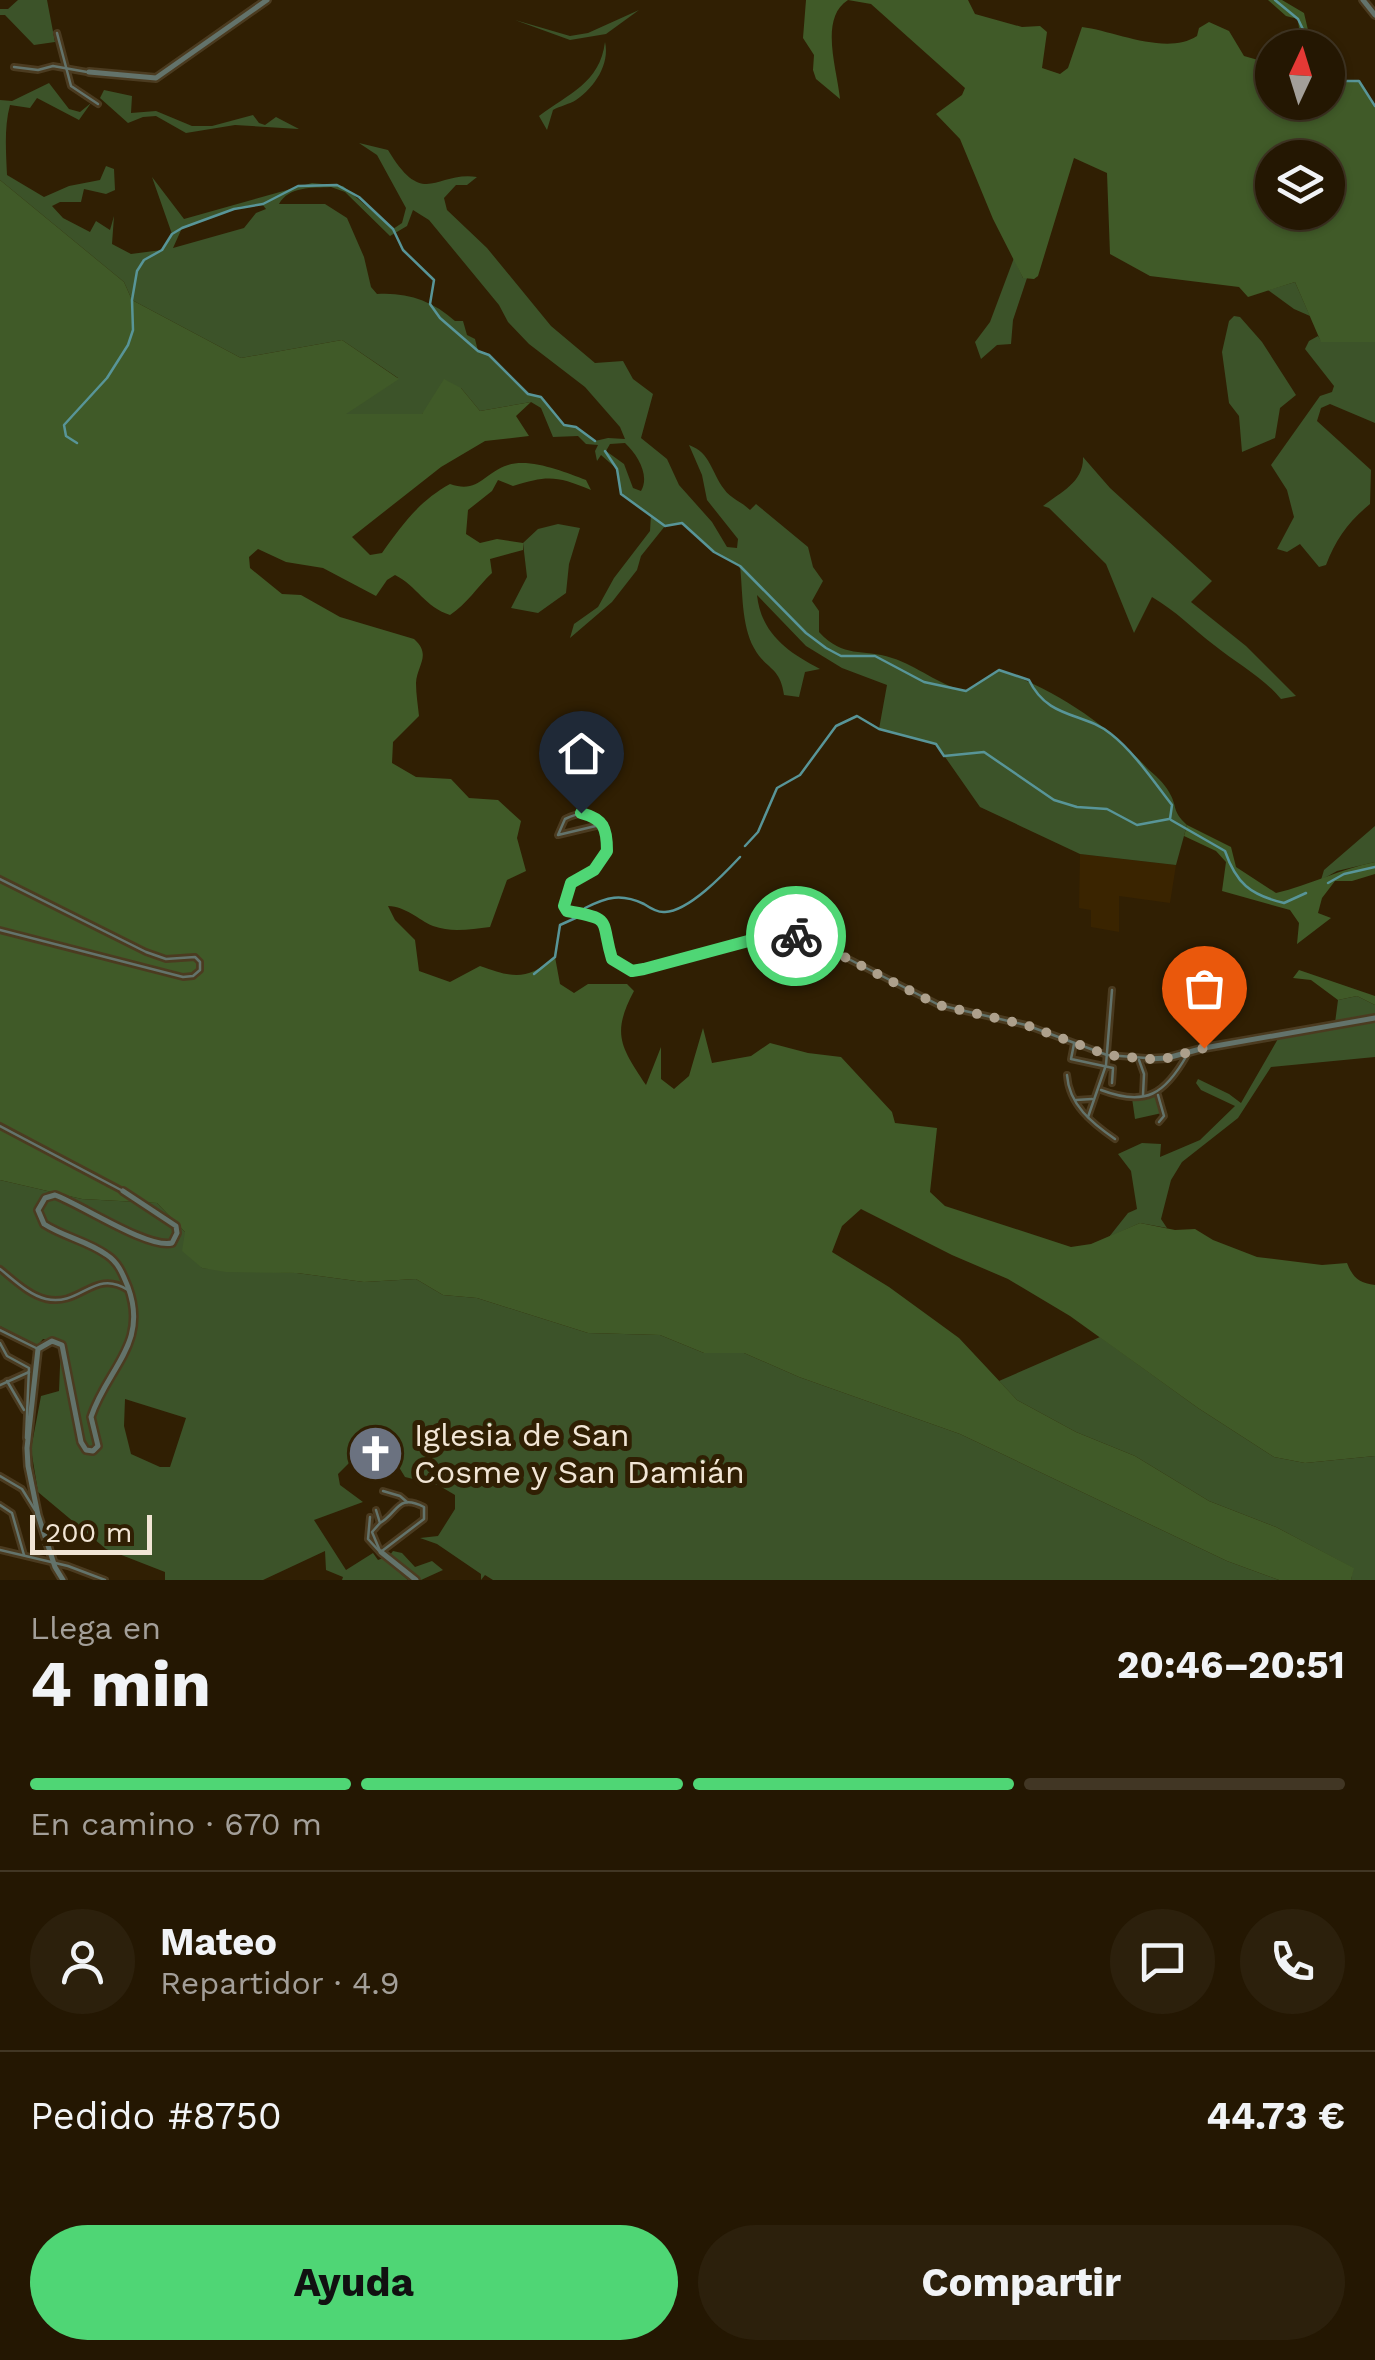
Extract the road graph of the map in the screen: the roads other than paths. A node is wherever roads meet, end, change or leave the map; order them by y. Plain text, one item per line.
1 (267, 0) edge
2 (1364, 0) edge
3 (1375, 15) edge
4 (56, 34) dead end
5 (14, 67) dead end
6 (68, 71) junction
7 (89, 72) joint
8 (98, 104) dead end
9 (604, 824) junction
10 (0, 879) edge
11 (0, 930) edge
12 (1112, 990) dead end
13 (1375, 1018) edge
14 (1075, 1043) junction
15 (1190, 1052) junction
16 (1107, 1055) junction
17 (1137, 1058) junction
18 (1148, 1058) joint
19 (1106, 1064) junction
20 (1067, 1076) dead end
21 (1112, 1083) dead end
22 (1100, 1090) junction
23 (1157, 1093) junction
24 (1143, 1097) junction
25 (1074, 1101) junction
26 (1094, 1101) junction
27 (1088, 1117) junction
28 (1159, 1122) dead end
29 (0, 1126) edge
30 (1115, 1139) dead end
31 (122, 1191) joint
32 (0, 1269) edge
33 (129, 1291) junction
34 (0, 1330) edge
35 (0, 1342) edge
36 (38, 1350) junction
37 (29, 1372) junction
38 (8, 1381) junction
39 (0, 1384) edge
40 (24, 1412) junction
41 (27, 1444) junction
42 (0, 1476) edge
43 (383, 1490) dead end
44 (407, 1502) junction
45 (0, 1505) edge
46 (376, 1510) dead end
47 (38, 1515) junction
48 (370, 1517) dead end
49 (411, 1518) dead end
50 (380, 1522) junction
51 (414, 1526) junction
52 (372, 1529) junction
53 (0, 1550) edge
54 (381, 1552) junction
55 (24, 1555) junction
56 (54, 1562) junction
57 (63, 1580) edge
58 (104, 1580) edge
59 (416, 1580) edge

1 - 7 street
2 - 3 street
4 - 6 street
5 - 6 street
6 - 7 street
6 - 8 street
9 - 9 street
9 - 14 street
10 - 11 street
12 - 16 street
13 - 15 street
14 - 16 street
14 - 19 street
15 - 18 street
15 - 23 street
16 - 17 street
16 - 19 street
17 - 18 street
17 - 24 street
19 - 21 street
19 - 22 street
20 - 25 street
22 - 24 street
22 - 26 street
23 - 24 street
23 - 28 street
25 - 26 street
25 - 27 street
26 - 27 street
27 - 30 street
29 - 31 street
31 - 33 street
32 - 33 street
33 - 36 street
34 - 36 street
35 - 37 street
36 - 41 street
37 - 38 street
37 - 40 street
38 - 39 street
38 - 40 street
40 - 41 street
41 - 47 street
42 - 47 street
43 - 44 street
44 - 50 street
44 - 51 street
45 - 55 street
46 - 50 street
47 - 56 street
48 - 52 street
49 - 51 street
50 - 52 street
51 - 54 street
52 - 54 street
53 - 55 street
54 - 59 street
55 - 56 street
56 - 57 street
56 - 58 street

